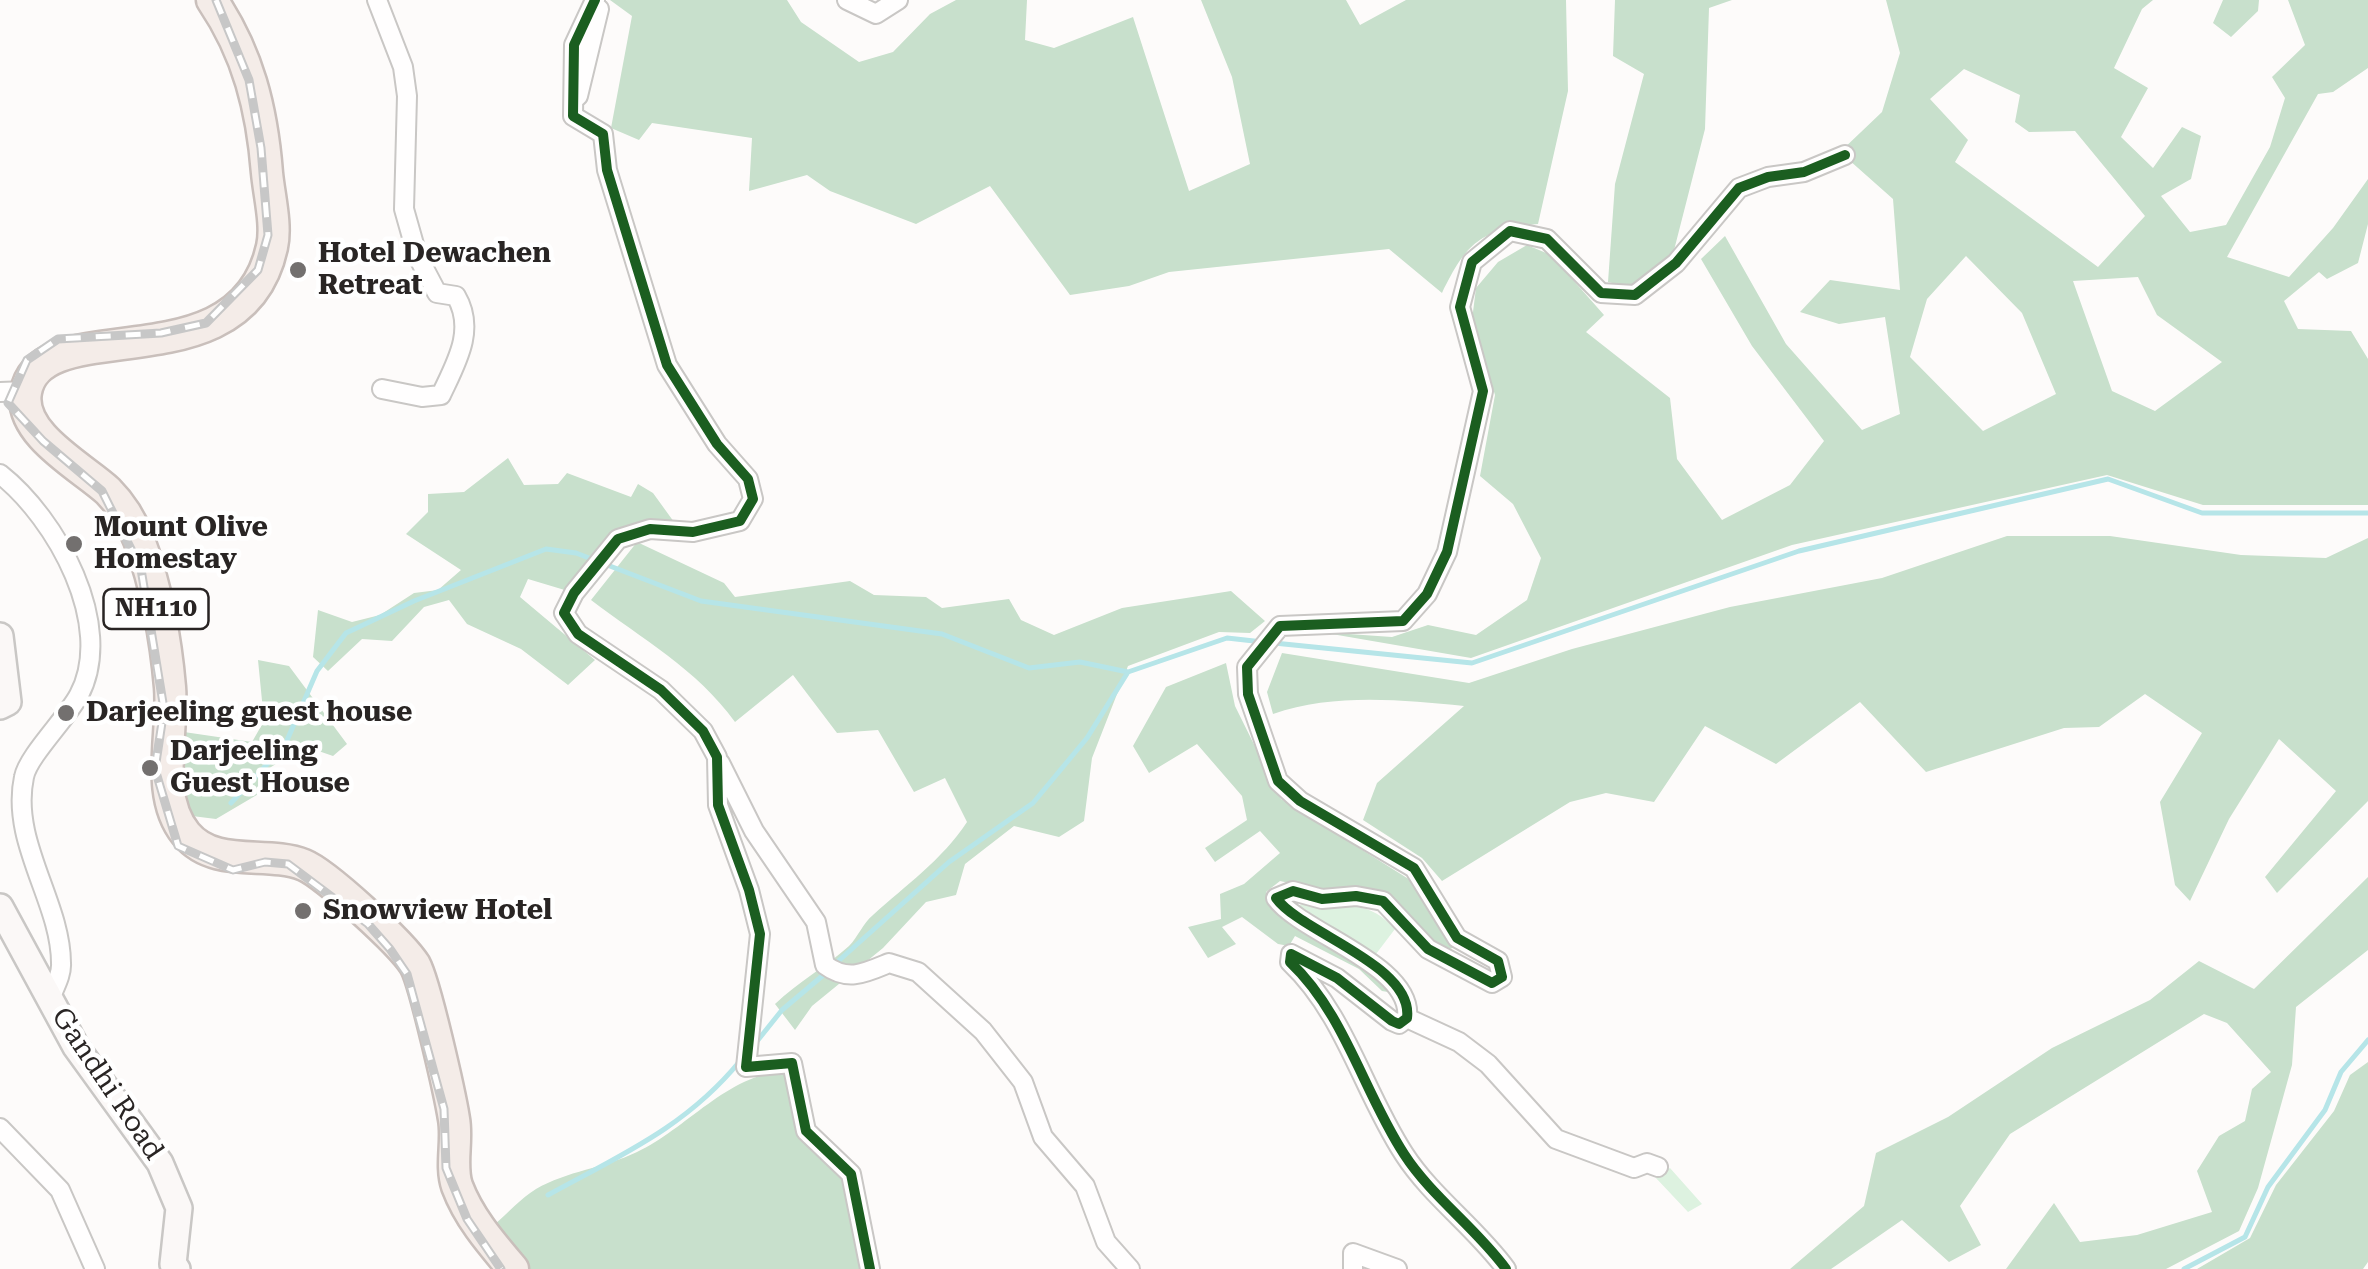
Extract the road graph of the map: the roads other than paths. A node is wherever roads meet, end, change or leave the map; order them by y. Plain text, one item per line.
1 (212, 0) edge
2 (377, 0) edge
3 (598, 0) edge
4 (846, 0) edge
5 (898, 0) edge
6 (1845, 154) dead end
7 (382, 389) dead end
8 (13, 392) edge
9 (0, 474) edge
10 (0, 636) edge
11 (0, 706) edge
12 (717, 756) junction
13 (0, 908) edge
14 (50, 1000) junction
15 (1408, 1018) junction
16 (0, 1128) edge
17 (1658, 1166) dead end
18 (96, 1269) edge
19 (177, 1269) edge
20 (512, 1269) edge
21 (870, 1269) edge
22 (1130, 1269) edge
23 (1353, 1269) edge
24 (1398, 1269) edge
25 (1506, 1269) edge

1 - 8 highway, NH110
2 - 7 street
3 - 12 street
4 - 5 street
6 - 15 street
8 - 20 highway, NH110
9 - 14 street
10 - 11 main road
12 - 21 street
12 - 22 street
13 - 14 main road, Gandhi Road
14 - 19 main road, Gandhi Road
15 - 17 street
15 - 25 street
16 - 18 street
23 - 24 street

